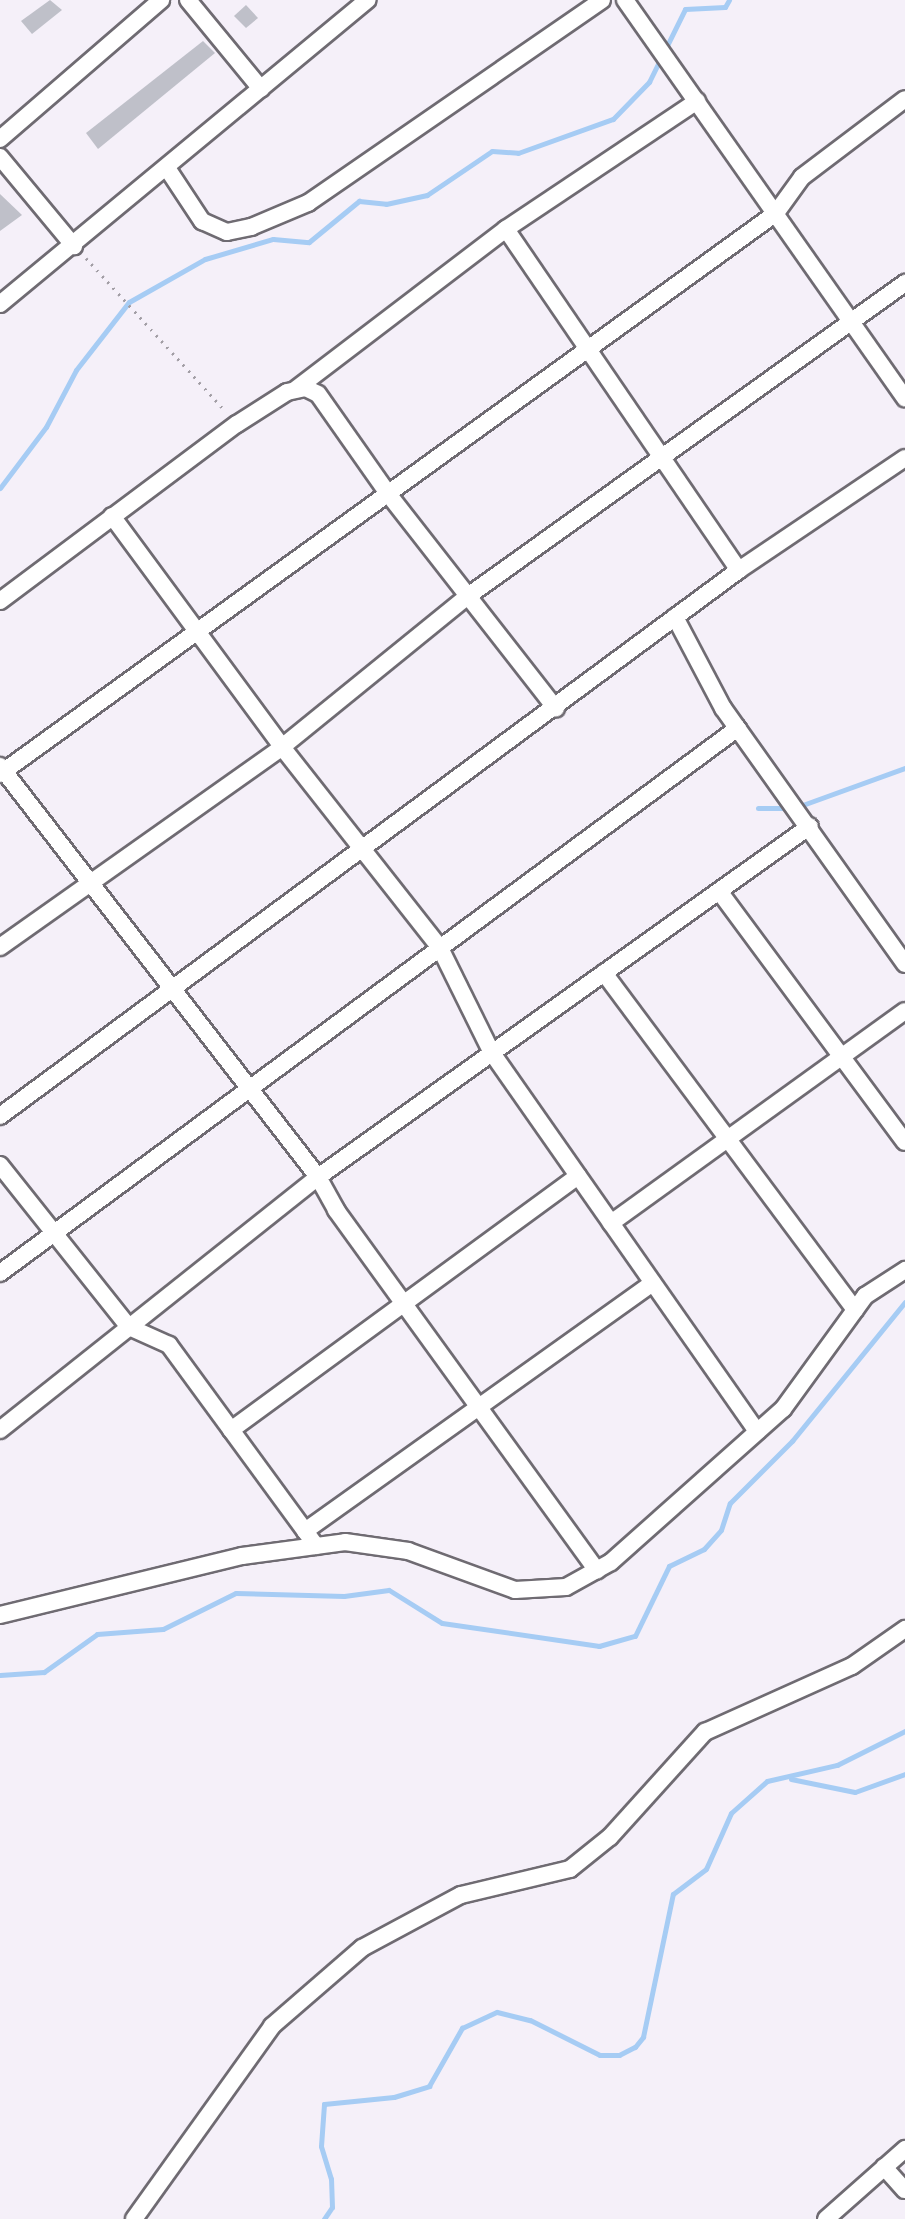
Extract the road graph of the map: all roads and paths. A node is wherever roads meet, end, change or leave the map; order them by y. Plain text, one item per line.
1 (161, 0) edge
2 (188, 0) edge
3 (367, 0) edge
4 (602, 0) edge
5 (625, 0) edge
6 (261, 89) junction
7 (905, 99) edge
8 (697, 101) junction
9 (0, 139) edge
10 (0, 157) edge
11 (167, 168) junction
12 (776, 213) junction
13 (506, 229) junction
14 (74, 246) junction
15 (905, 283) edge
16 (0, 304) edge
17 (852, 322) junction
18 (587, 348) junction
19 (296, 389) junction
20 (905, 398) edge
21 (237, 424) junction
22 (662, 457) junction
23 (905, 458) edge
24 (389, 495) junction
25 (112, 516) junction
26 (739, 570) junction
27 (468, 596) junction
28 (0, 601) edge
29 (675, 617) junction
30 (198, 630) junction
31 (556, 709) junction
32 (738, 728) junction
33 (282, 747) junction
34 (1, 770) edge
35 (810, 826) junction
36 (362, 848) junction
37 (88, 883) junction
38 (719, 891) junction
39 (0, 947) edge
40 (440, 948) junction
41 (905, 964) edge
42 (604, 973) junction
43 (169, 990) junction
44 (905, 1011) edge
45 (492, 1053) junction
46 (842, 1057) junction
47 (249, 1090) junction
48 (0, 1116) edge
49 (727, 1139) junction
50 (905, 1142) edge
51 (0, 1165) edge
52 (578, 1176) junction
53 (318, 1177) junction
54 (611, 1223) junction
55 (54, 1233) junction
56 (905, 1270) edge
57 (0, 1273) edge
58 (653, 1283) junction
59 (403, 1304) junction
60 (855, 1310) junction
61 (129, 1327) junction
62 (479, 1407) junction
63 (0, 1430) edge
64 (231, 1430) junction
65 (757, 1431) junction
66 (305, 1531) junction
67 (316, 1546) junction
68 (597, 1570) junction
69 (0, 1615) edge
70 (905, 1629) edge
71 (905, 2149) edge
72 (884, 2167) junction
73 (905, 2190) edge
74 (134, 2219) edge
75 (826, 2219) edge

1 - 9 street
2 - 6 street
3 - 6 street
4 - 11 street
5 - 8 street
6 - 11 street
7 - 12 street
8 - 12 street
8 - 13 street
10 - 14 street
11 - 14 street
12 - 17 street
12 - 18 street
13 - 18 street
13 - 19 street
14 - 16 street
14 - 21 path
15 - 17 street
17 - 20 street
17 - 22 street
18 - 22 street
18 - 24 street
19 - 21 street
19 - 24 street
21 - 25 street
22 - 26 street
22 - 27 street
23 - 26 street
24 - 27 street
24 - 30 street
25 - 28 street
25 - 30 street
26 - 29 street
27 - 31 street
27 - 33 street
29 - 31 street
29 - 32 street
30 - 33 street
30 - 34 street
31 - 36 street
32 - 35 street
32 - 40 street
33 - 36 street
33 - 37 street
34 - 37 street
35 - 38 street
35 - 41 street
36 - 40 street
36 - 43 street
37 - 39 street
37 - 43 street
38 - 42 street
38 - 46 street
40 - 45 street
40 - 47 street
42 - 45 street
42 - 49 street
43 - 47 street
43 - 48 street
44 - 46 street
45 - 52 street
45 - 53 street
46 - 49 street
46 - 50 street
47 - 53 street
47 - 55 street
49 - 54 street
49 - 60 street
51 - 55 street
52 - 54 street
52 - 59 street
53 - 59 street
53 - 61 street
54 - 58 street
55 - 57 street
55 - 61 street
56 - 60 street
58 - 62 street
58 - 65 street
59 - 62 street
59 - 64 street
60 - 65 street
61 - 63 street
61 - 64 street
62 - 66 street
62 - 68 street
64 - 66 street
65 - 68 street
66 - 67 street
67 - 68 street
67 - 69 street
70 - 74 street
71 - 72 street
72 - 73 street
72 - 75 street

